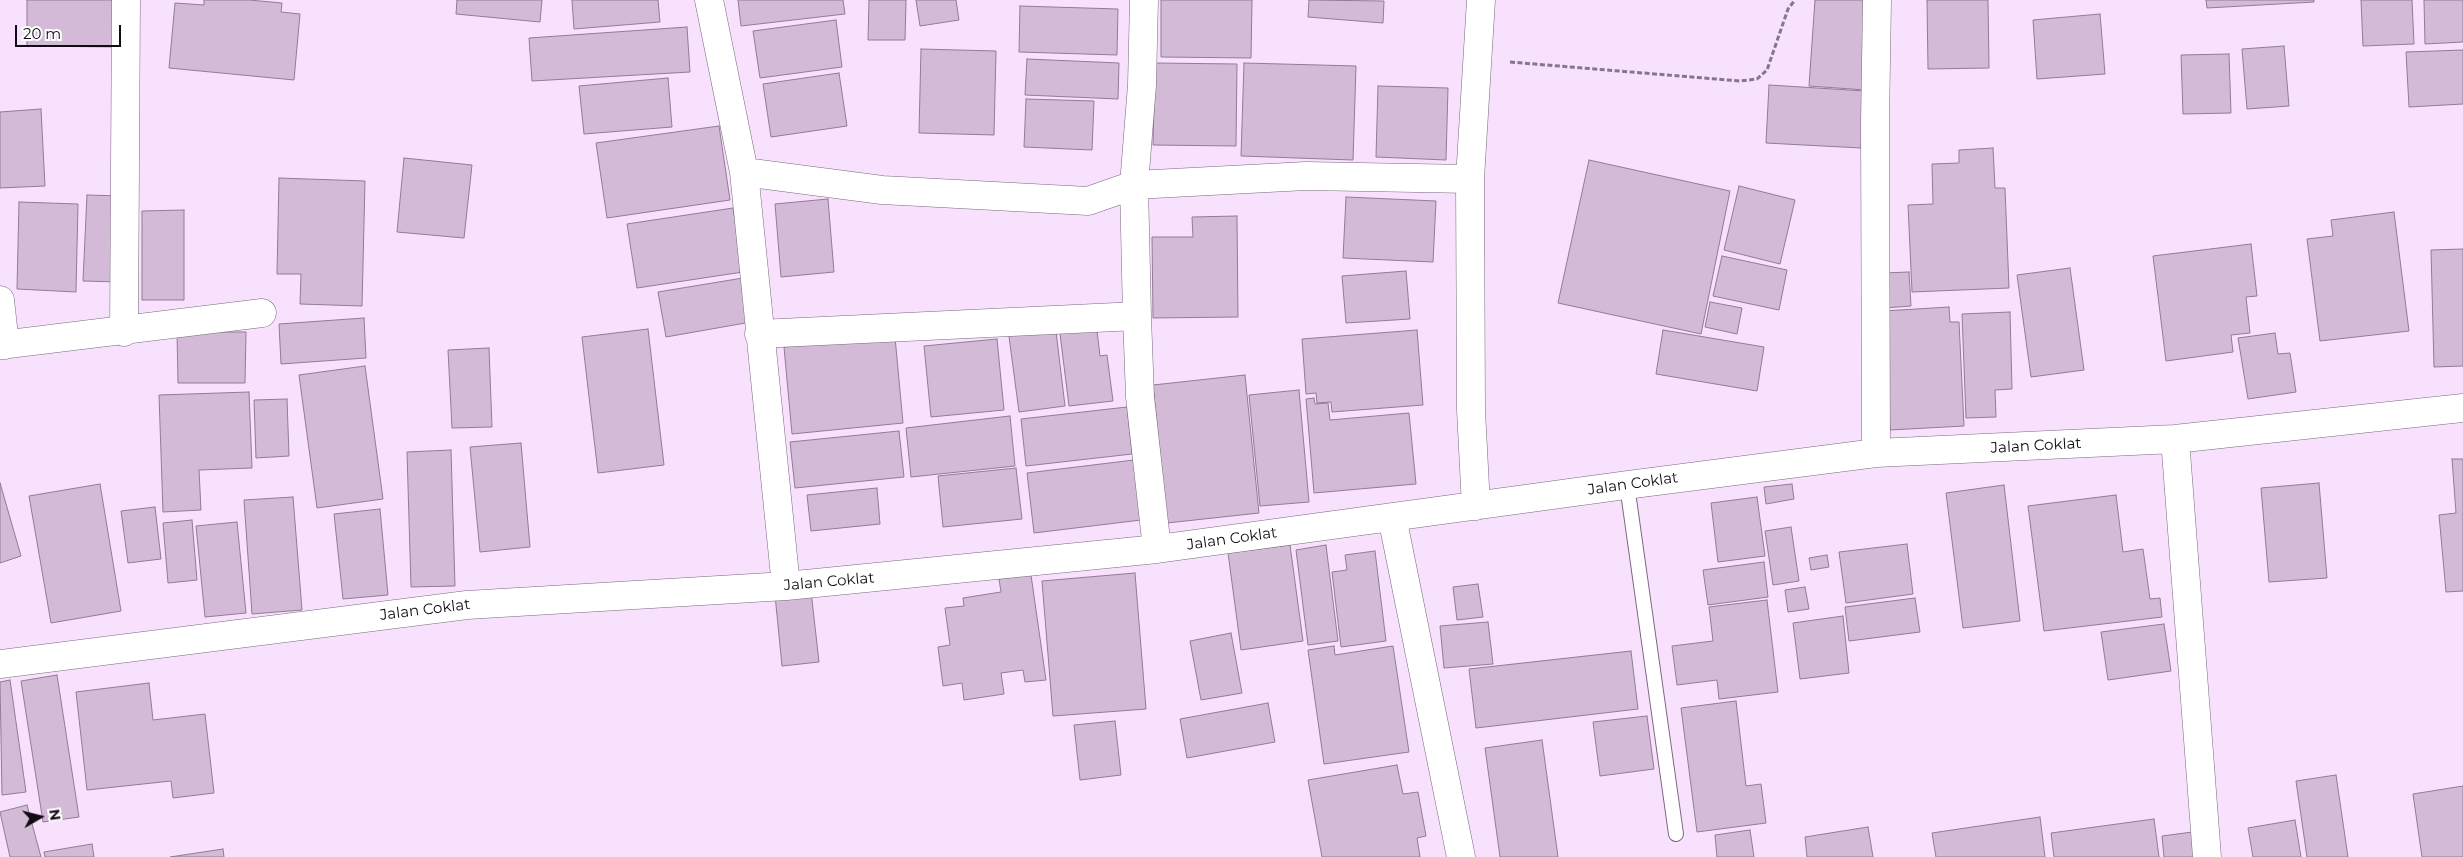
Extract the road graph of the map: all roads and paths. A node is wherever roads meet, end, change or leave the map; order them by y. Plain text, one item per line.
1 (126, 0) edge
2 (709, 0) edge
3 (1144, 0) edge
4 (1481, 0) edge
5 (1795, 0) edge
6 (1877, 0) edge
7 (1477, 59) junction
8 (744, 172) junction
9 (1455, 178) junction
10 (1134, 186) junction
11 (0, 300) edge
12 (262, 313) dead end
13 (1137, 316) junction
14 (124, 332) junction
15 (759, 334) junction
16 (2, 345) edge
17 (2463, 408) edge
18 (2175, 439) junction
19 (1876, 453) junction
20 (1627, 485) junction
21 (1476, 506) junction
22 (1392, 517) junction
23 (1157, 549) junction
24 (786, 586) junction
25 (0, 664) edge
26 (1676, 834) dead end
27 (1462, 857) edge
28 (2207, 857) edge

1 - 14 street
2 - 8 street
3 - 10 street
4 - 7 street
5 - 7 path
6 - 19 street
7 - 9 street
8 - 10 street
8 - 15 street
9 - 10 street
9 - 21 street
10 - 13 street
11 - 16 street
12 - 14 street
13 - 15 street
13 - 23 street
14 - 16 street
15 - 24 street
17 - 18 street, Jalan Coklat
18 - 19 street, Jalan Coklat
18 - 28 street
19 - 20 street, Jalan Coklat
20 - 21 street, Jalan Coklat
20 - 26 lane
21 - 22 street, Jalan Coklat
22 - 23 street, Jalan Coklat
22 - 27 street
23 - 24 street, Jalan Coklat
24 - 25 street, Jalan Coklat

